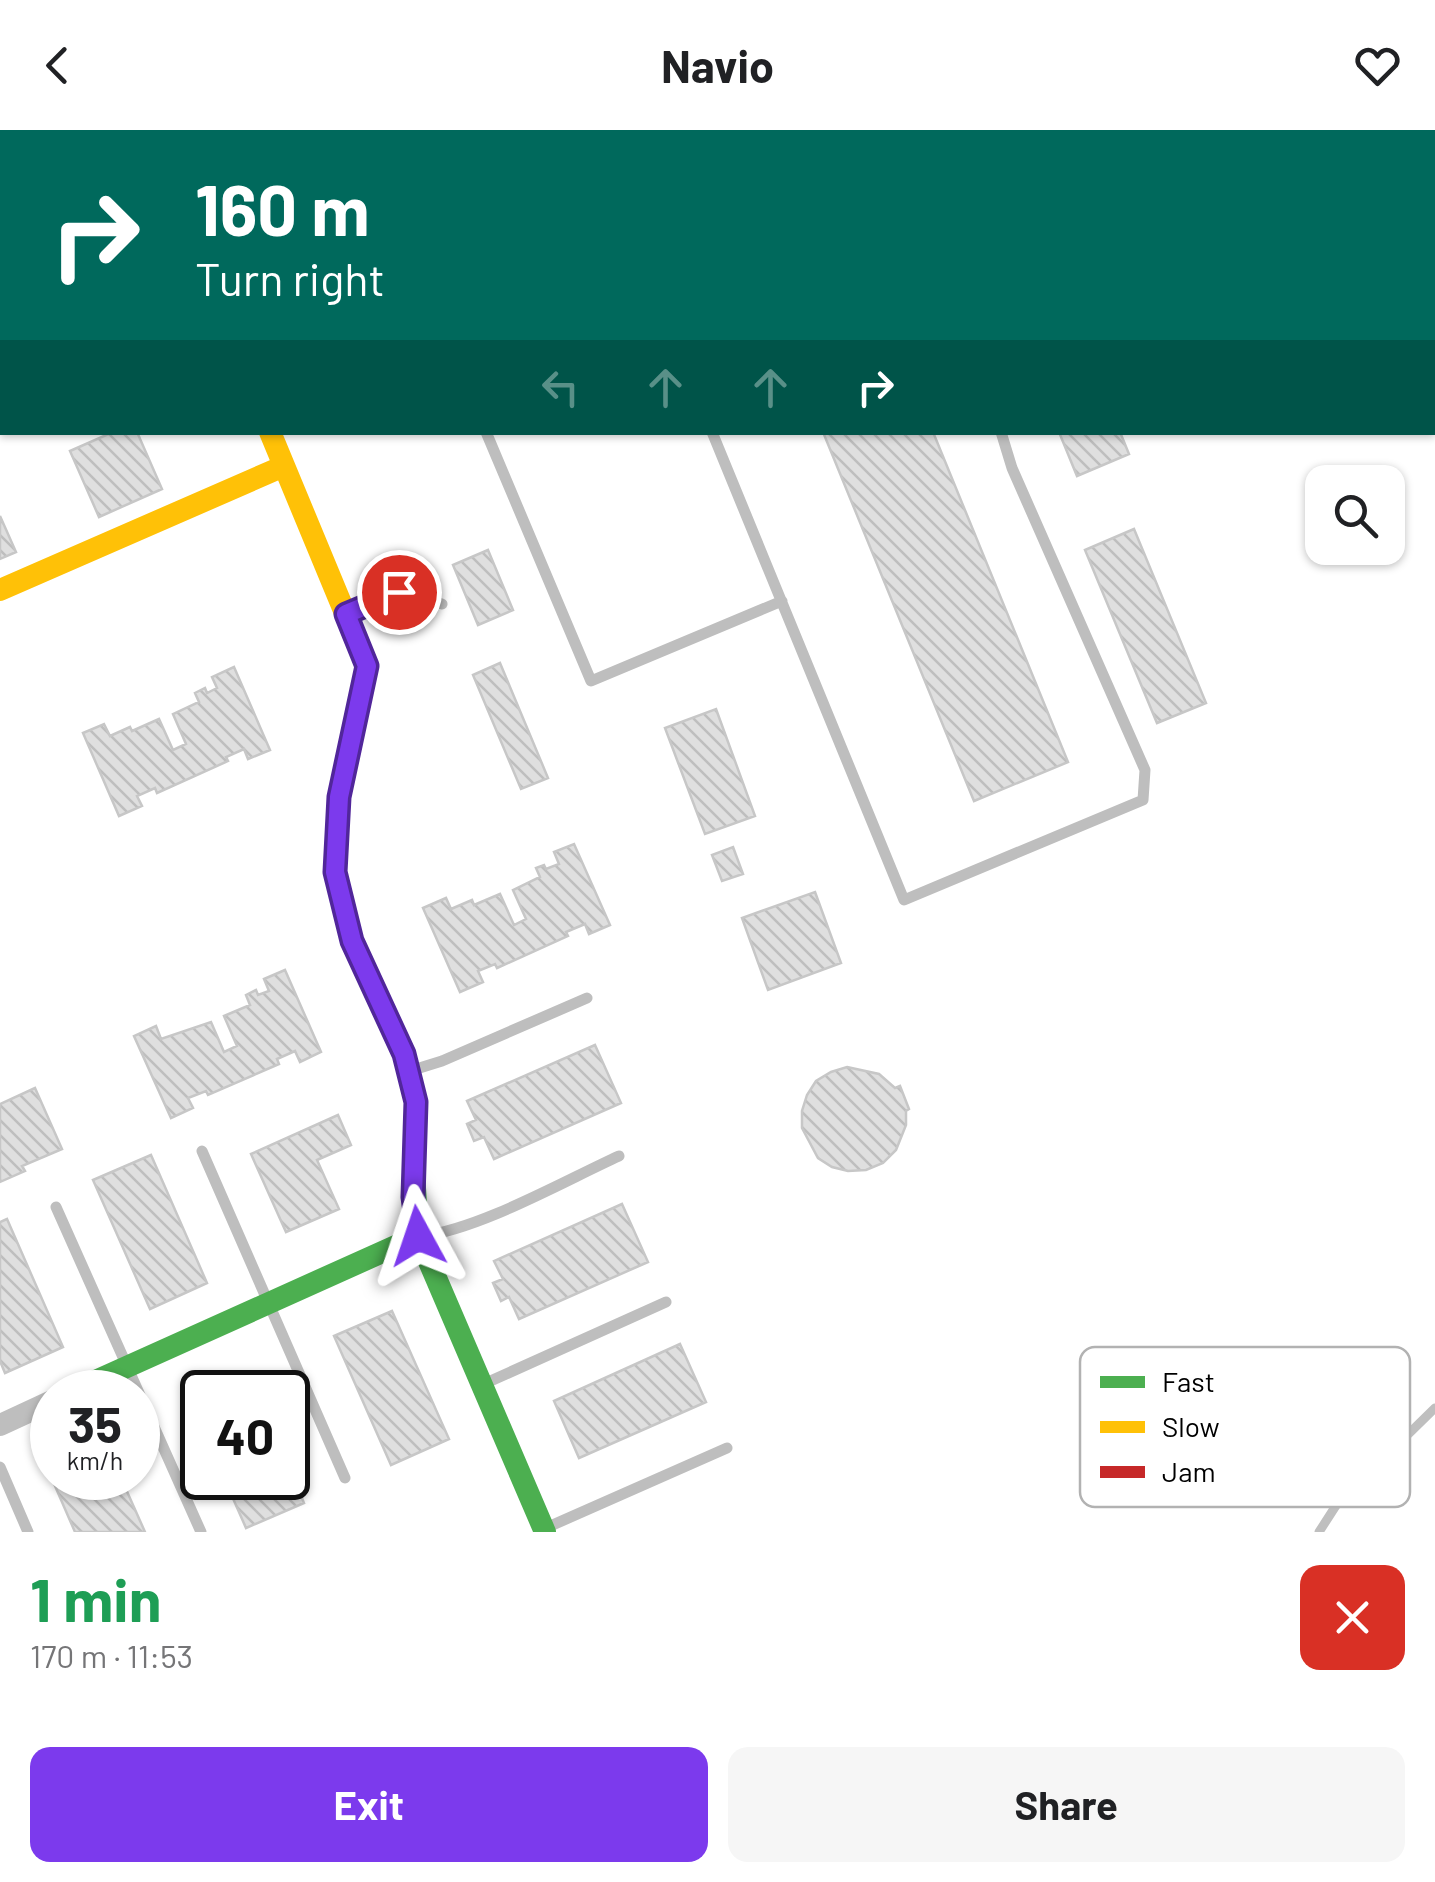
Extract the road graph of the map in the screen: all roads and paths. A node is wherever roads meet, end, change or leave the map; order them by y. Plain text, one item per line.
1 (271, 435) edge
2 (487, 435) edge
3 (713, 435) edge
4 (1002, 435) edge
5 (284, 466) junction
6 (0, 590) edge
7 (782, 601) junction
8 (442, 604) dead end
9 (346, 614) junction
10 (587, 998) dead end
11 (408, 1071) junction
12 (202, 1150) dead end
13 (618, 1156) dead end
14 (56, 1207) dead end
15 (418, 1236) junction
16 (666, 1302) dead end
17 (268, 1304) junction
18 (127, 1367) junction
19 (120, 1370) edge
20 (482, 1385) junction
21 (30, 1411) edge
22 (0, 1424) edge
23 (727, 1448) dead end
24 (0, 1467) edge
25 (346, 1478) dead end
26 (545, 1530) edge
27 (28, 1532) edge
28 (201, 1532) edge

1 - 5 street
2 - 7 lane
3 - 7 lane
4 - 7 lane
5 - 6 street
5 - 9 street
8 - 9 lane
9 - 11 street
10 - 11 lane
11 - 15 street
12 - 17 lane
13 - 15 lane
14 - 18 lane
15 - 17 street
15 - 20 street
16 - 20 lane
17 - 18 street
17 - 25 lane
18 - 19 street
18 - 28 lane
20 - 26 street
21 - 22 street
23 - 26 lane
24 - 27 lane

